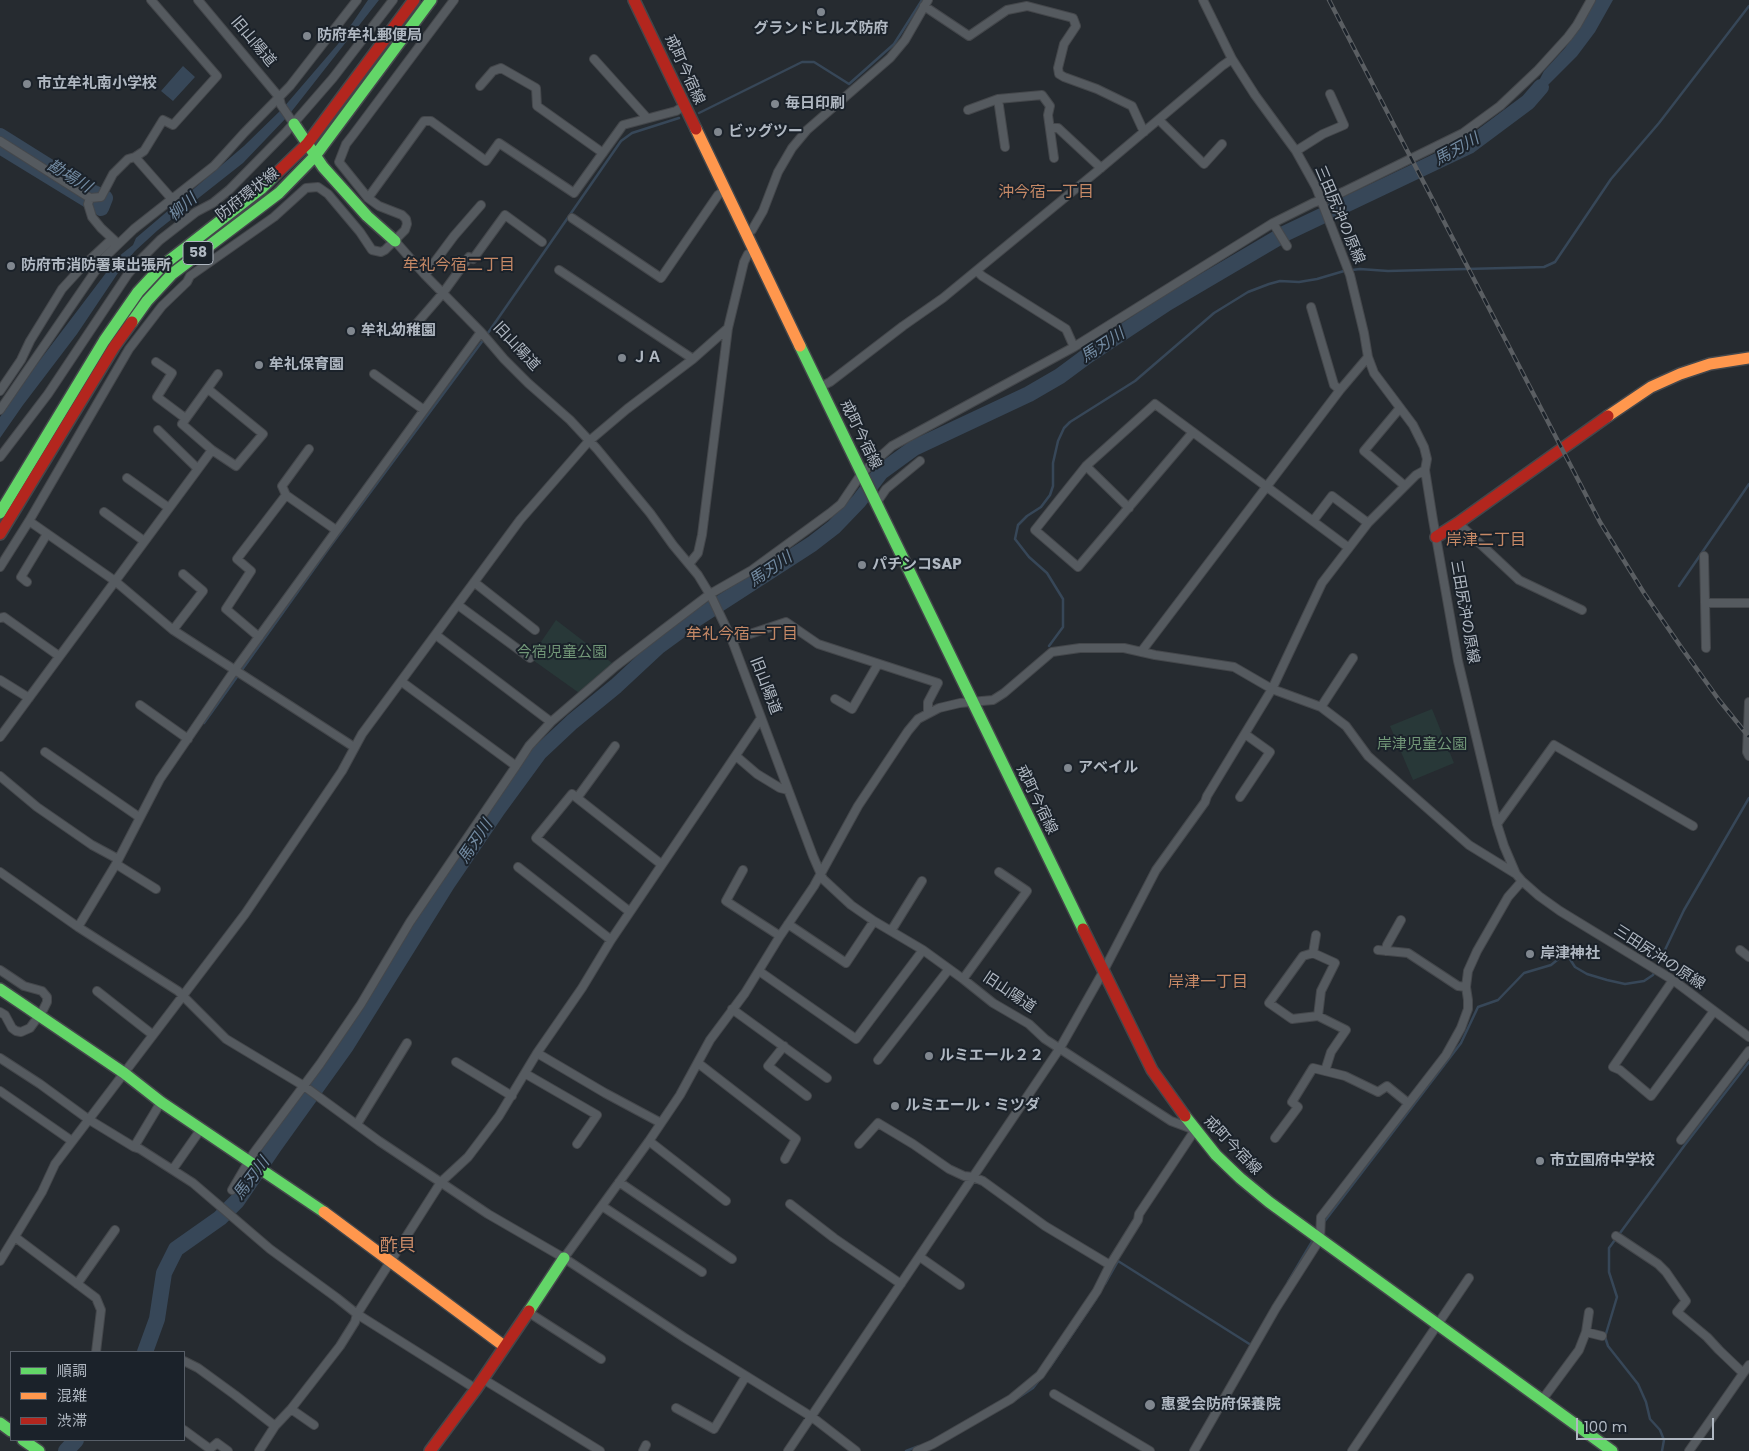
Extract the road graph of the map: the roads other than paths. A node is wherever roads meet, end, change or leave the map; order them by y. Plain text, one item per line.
1 (151, 0) edge
2 (198, 0) edge
3 (357, 0) edge
4 (393, 0) edge
5 (414, 0) edge
6 (430, 0) edge
7 (454, 0) edge
8 (1202, 0) edge
9 (1591, 0) edge
10 (636, 1) edge
11 (926, 3) edge
12 (594, 59) dead end
13 (1232, 59) junction
14 (480, 86) dead end
15 (1330, 94) dead end
16 (279, 97) junction
17 (998, 99) junction
18 (684, 106) junction
19 (968, 110) dead end
20 (647, 118) junction
21 (1159, 120) junction
22 (293, 121) junction
23 (1050, 128) junction
24 (1144, 132) junction
25 (0, 141) edge
26 (307, 144) junction
27 (1222, 144) dead end
28 (1005, 147) dead end
29 (1296, 151) junction
30 (603, 152) junction
31 (315, 156) junction
32 (136, 157) junction
33 (1054, 158) dead end
34 (1101, 168) junction
35 (725, 190) junction
36 (90, 198) junction
37 (171, 198) junction
38 (368, 198) junction
39 (1322, 203) junction
40 (481, 205) dead end
41 (572, 218) dead end
42 (1274, 225) junction
43 (746, 234) junction
44 (115, 241) junction
45 (395, 241) junction
46 (542, 242) dead end
47 (1286, 245) dead end
48 (754, 252) junction
49 (559, 270) dead end
50 (977, 270) junction
51 (425, 275) junction
52 (443, 293) junction
53 (1312, 307) dead end
54 (728, 328) junction
55 (411, 330) dead end
56 (481, 332) junction
57 (1074, 347) junction
58 (1368, 356) junction
59 (1749, 358) edge
60 (693, 359) junction
61 (156, 362) dead end
62 (218, 374) dead end
63 (374, 374) dead end
64 (820, 387) junction
65 (208, 389) junction
66 (1340, 390) junction
67 (0, 391) edge
68 (1400, 408) junction
69 (0, 410) edge
70 (424, 410) junction
71 (185, 418) junction
72 (158, 430) dead end
73 (1193, 432) junction
74 (588, 442) junction
75 (309, 448) dead end
76 (212, 450) junction
77 (0, 457) edge
78 (920, 461) dead end
79 (1086, 466) junction
80 (198, 469) junction
81 (1425, 470) junction
82 (863, 475) junction
83 (127, 478) dead end
84 (1405, 486) junction
85 (1267, 487) junction
86 (286, 495) junction
87 (875, 500) junction
88 (169, 508) junction
89 (1129, 508) junction
90 (0, 512) edge
91 (104, 512) dead end
92 (29, 521) junction
93 (1313, 521) junction
94 (1458, 523) junction
95 (1368, 524) junction
96 (336, 530) junction
97 (0, 534) edge
98 (47, 534) junction
99 (1436, 537) junction
100 (144, 541) junction
101 (1348, 548) junction
102 (1704, 556) dead end
103 (689, 564) junction
104 (0, 567) edge
105 (183, 574) dead end
106 (116, 581) junction
107 (27, 582) dead end
108 (474, 582) junction
109 (711, 596) junction
110 (1705, 602) junction
111 (1749, 603) edge
112 (458, 605) junction
113 (1582, 610) dead end
114 (0, 618) edge
115 (173, 630) junction
116 (535, 630) dead end
117 (436, 635) junction
118 (259, 637) junction
119 (732, 640) junction
120 (1706, 648) dead end
121 (1141, 652) junction
122 (59, 656) junction
123 (530, 658) dead end
124 (1353, 658) dead end
125 (878, 664) junction
126 (234, 671) junction
127 (0, 680) edge
128 (402, 682) junction
129 (1272, 689) junction
130 (29, 698) junction
131 (835, 699) dead end
132 (1749, 702) edge
133 (973, 703) junction
134 (140, 705) dead end
135 (1321, 707) junction
136 (928, 713) junction
137 (762, 718) junction
138 (551, 722) junction
139 (1245, 734) junction
140 (0, 737) edge
141 (188, 739) junction
142 (615, 746) dead end
143 (354, 747) junction
144 (45, 752) dead end
145 (736, 756) junction
146 (1749, 756) edge
147 (516, 766) junction
148 (0, 776) edge
149 (788, 790) junction
150 (1240, 797) dead end
151 (577, 798) junction
152 (139, 817) junction
153 (1497, 824) junction
154 (1693, 826) dead end
155 (117, 861) junction
156 (662, 864) junction
157 (518, 867) dead end
158 (743, 870) dead end
159 (0, 872) edge
160 (999, 872) dead end
161 (821, 874) junction
162 (1516, 874) junction
163 (922, 881) dead end
164 (1522, 881) junction
165 (156, 889) dead end
166 (630, 912) junction
167 (1401, 920) dead end
168 (874, 921) junction
169 (788, 924) junction
170 (78, 927) junction
171 (891, 931) junction
172 (1316, 935) dead end
173 (780, 936) junction
174 (611, 940) junction
175 (923, 950) junction
176 (1378, 950) dead end
177 (1740, 950) dead end
178 (1386, 951) junction
179 (1313, 954) junction
180 (1749, 957) edge
181 (949, 969) junction
182 (0, 970) edge
183 (759, 971) junction
184 (1103, 972) junction
185 (963, 979) junction
186 (1674, 980) junction
187 (1466, 987) junction
188 (0, 989) edge
189 (97, 991) dead end
190 (183, 996) junction
191 (732, 1009) junction
192 (1714, 1011) junction
193 (0, 1012) edge
194 (38, 1015) junction
195 (1318, 1016) junction
196 (152, 1035) junction
197 (1749, 1037) edge
198 (407, 1043) dead end
199 (784, 1046) junction
200 (1060, 1048) junction
201 (1749, 1051) edge
202 (537, 1053) junction
203 (0, 1058) edge
204 (878, 1060) dead end
205 (456, 1062) dead end
206 (698, 1064) junction
207 (1325, 1071) junction
208 (124, 1073) junction
209 (526, 1074) junction
210 (827, 1078) dead end
211 (304, 1086) junction
212 (0, 1091) edge
213 (512, 1096) junction
214 (807, 1096) dead end
215 (161, 1102) junction
216 (1408, 1103) junction
217 (88, 1119) junction
218 (661, 1123) junction
219 (357, 1124) junction
220 (201, 1129) junction
221 (1195, 1130) junction
222 (1275, 1138) dead end
223 (1681, 1140) dead end
224 (72, 1141) junction
225 (649, 1141) junction
226 (577, 1144) dead end
227 (859, 1144) dead end
228 (134, 1147) junction
229 (785, 1159) dead end
230 (251, 1162) junction
231 (173, 1169) junction
232 (973, 1177) junction
233 (441, 1182) junction
234 (619, 1182) junction
235 (232, 1190) dead end
236 (726, 1202) dead end
237 (790, 1204) dead end
238 (602, 1206) junction
239 (115, 1230) dead end
240 (1616, 1236) dead end
241 (15, 1237) junction
242 (1320, 1239) junction
243 (920, 1257) junction
244 (564, 1258) junction
245 (732, 1258) dead end
246 (0, 1260) edge
247 (391, 1260) junction
248 (1110, 1265) junction
249 (702, 1272) dead end
250 (1469, 1278) dead end
251 (77, 1284) junction
252 (901, 1284) junction
253 (960, 1285) dead end
254 (528, 1312) junction
255 (1589, 1312) dead end
256 (357, 1314) junction
257 (1438, 1324) junction
258 (1586, 1332) junction
259 (1602, 1336) dead end
260 (504, 1346) junction
261 (96, 1351) edge
262 (601, 1359) dead end
263 (185, 1362) edge
264 (1749, 1365) edge
265 (1743, 1373) junction
266 (746, 1376) junction
267 (479, 1384) junction
268 (1054, 1394) dead end
269 (1542, 1400) junction
270 (676, 1408) dead end
271 (291, 1409) junction
272 (812, 1417) junction
273 (314, 1425) dead end
274 (275, 1426) junction
275 (185, 1431) edge
276 (24, 1441) edge
277 (39, 1451) edge
278 (228, 1451) edge
279 (259, 1451) edge
280 (430, 1451) edge
281 (600, 1451) edge
282 (788, 1451) edge
283 (856, 1451) edge
284 (917, 1451) edge
285 (1150, 1451) edge
286 (1194, 1451) edge
287 (1352, 1451) edge
288 (1612, 1451) edge
289 (1689, 1451) edge

1 - 32 street
2 - 16 street, 旧山陽道
3 - 16 street
4 - 22 street
5 - 26 street, 防府環状線 / 58
6 - 31 street, 防府環状線 / 58
7 - 38 street
8 - 13 street, 三田尻沖の原線
9 - 39 street
10 - 18 street, 戒町今宿線
11 - 24 street
11 - 43 street
12 - 20 street
13 - 21 street
13 - 29 street, 三田尻沖の原線
14 - 30 street
15 - 29 street
16 - 22 street, 旧山陽道
16 - 37 street
17 - 19 street
17 - 23 street
17 - 28 street
18 - 20 street
18 - 35 street, 戒町今宿線
20 - 30 street
21 - 24 street
21 - 27 street
22 - 26 street, 旧山陽道
22 - 77 street
23 - 33 street
23 - 34 street
24 - 34 street
25 - 36 street
26 - 31 street, 旧山陽道
26 - 90 street, 防府環状線 / 58
29 - 39 street, 三田尻沖の原線
30 - 38 street
31 - 45 street, 旧山陽道
31 - 97 street, 防府環状線 / 58
32 - 36 street
32 - 37 street
34 - 50 street
35 - 41 street
35 - 43 street, 戒町今宿線
36 - 44 street
37 - 44 street
38 - 45 street
39 - 42 street
39 - 58 street, 三田尻沖の原線
40 - 51 street
42 - 47 street
42 - 57 street
43 - 48 street, 戒町今宿線
44 - 67 street
44 - 69 street
45 - 51 street, 旧山陽道
45 - 92 street
46 - 52 street
48 - 54 street
48 - 64 street, 戒町今宿線
49 - 60 street
50 - 57 street
50 - 64 street
51 - 52 street, 旧山陽道
52 - 55 street
52 - 56 street, 旧山陽道
53 - 66 street
54 - 60 street
54 - 103 street
56 - 70 street
56 - 74 street, 旧山陽道
57 - 82 street
58 - 66 street
58 - 68 street, 三田尻沖の原線
59 - 94 street
60 - 74 street
61 - 71 street
62 - 65 street
63 - 70 street
64 - 82 street, 戒町今宿線
65 - 71 street
65 - 76 street
66 - 85 street
68 - 81 street, 三田尻沖の原線
68 - 84 street
70 - 96 street
71 - 76 street
72 - 80 street
73 - 79 street
73 - 85 street
73 - 89 street
74 - 103 street, 旧山陽道
74 - 108 street
75 - 86 street
76 - 80 street
78 - 87 street
79 - 89 street
79 - 89 street
80 - 88 street
81 - 84 street
81 - 99 street, 三田尻沖の原線
82 - 87 street, 戒町今宿線
82 - 109 street
83 - 88 street
84 - 95 street
85 - 93 street
85 - 121 street
86 - 96 street
86 - 118 street
87 - 133 street, 戒町今宿線
88 - 100 street
91 - 100 street
92 - 98 street
92 - 104 street
93 - 95 street
93 - 101 street
94 - 99 street
94 - 113 street
95 - 101 street
96 - 118 street
98 - 106 street
98 - 107 street
99 - 153 street, 三田尻沖の原線
100 - 106 street
101 - 129 street
102 - 110 street
103 - 109 street, 旧山陽道
105 - 115 street
106 - 115 street
106 - 122 street
108 - 112 street
108 - 116 street
109 - 119 street, 旧山陽道
109 - 138 street
110 - 111 street
110 - 120 street
112 - 117 street
112 - 123 street
114 - 122 street
115 - 126 street
117 - 128 street
117 - 138 street
118 - 126 street
119 - 125 street
119 - 137 street, 旧山陽道
121 - 129 street
121 - 133 street
122 - 130 street
124 - 135 street
125 - 131 street
125 - 136 street
126 - 141 street
126 - 143 street
127 - 130 street
128 - 143 street
128 - 147 street
129 - 135 street
129 - 139 street
130 - 140 street
132 - 146 street
133 - 136 street
133 - 184 street, 戒町今宿線
134 - 141 street
135 - 162 street
136 - 161 street
137 - 145 street
137 - 149 street, 旧山陽道
138 - 147 street
139 - 150 street
139 - 184 street
141 - 152 street
142 - 151 street
143 - 190 street
144 - 152 street
145 - 149 street
145 - 156 street
147 - 211 street
148 - 155 street
149 - 161 street, 旧山陽道
151 - 156 street
151 - 166 street
152 - 155 street
153 - 154 street
153 - 162 street, 三田尻沖の原線
155 - 165 street
155 - 170 street
156 - 166 street
157 - 174 street
158 - 173 street
159 - 170 street
160 - 185 street
161 - 168 street, 旧山陽道
161 - 169 street
162 - 164 street, 三田尻沖の原線
163 - 171 street
164 - 186 street, 三田尻沖の原線
164 - 187 street
166 - 174 street
167 - 178 street
168 - 169 street
168 - 171 street, 旧山陽道
169 - 173 street
170 - 190 street
171 - 175 street, 旧山陽道
172 - 179 street
173 - 183 street
174 - 202 street
175 - 181 street, 旧山陽道
175 - 183 street
176 - 178 street
177 - 180 street
178 - 187 street
179 - 195 street
179 - 195 street
181 - 185 street, 旧山陽道
181 - 204 street
182 - 194 street
183 - 191 street
184 - 200 street
184 - 221 street, 戒町今宿線
185 - 200 street, 旧山陽道
186 - 192 street, 三田尻沖の原線
186 - 192 street
187 - 216 street
188 - 194 street
189 - 196 street
190 - 196 street
190 - 211 street
191 - 199 street
191 - 206 street
192 - 197 street, 三田尻沖の原線
193 - 194 street
194 - 208 street
195 - 207 street
196 - 208 street
198 - 219 street
199 - 210 street
199 - 214 street
200 - 221 street, 旧山陽道
200 - 232 street
201 - 223 street
202 - 209 street
202 - 218 street
203 - 217 street
205 - 213 street
206 - 218 street
206 - 229 street
207 - 216 street
207 - 222 street
208 - 215 street
208 - 217 street
209 - 213 street
209 - 226 street
211 - 219 street
211 - 230 street
212 - 224 street
213 - 233 street
215 - 220 street
215 - 228 street
216 - 242 street
217 - 224 street
217 - 228 street
218 - 225 street
219 - 233 street
220 - 230 street
220 - 231 street
221 - 242 street, 戒町今宿線
221 - 248 street
224 - 241 street
225 - 234 street
225 - 236 street
227 - 232 street
228 - 231 street
230 - 235 street
230 - 247 street
231 - 256 street
232 - 243 street
232 - 248 street
233 - 244 street
233 - 247 street
234 - 238 street
234 - 245 street
237 - 252 street
238 - 244 street
238 - 249 street
239 - 251 street
240 - 265 street
241 - 246 street
241 - 251 street
242 - 257 street, 戒町今宿線
242 - 286 street
243 - 252 street
243 - 253 street
244 - 254 street
244 - 266 street
247 - 256 street
247 - 260 street
248 - 284 street
250 - 257 street
251 - 261 street
252 - 272 street
254 - 260 street
254 - 262 street
255 - 258 street
256 - 267 street
256 - 271 street
257 - 269 street, 戒町今宿線
257 - 287 street
258 - 259 street
258 - 269 street
260 - 267 street
263 - 274 street
264 - 265 street
265 - 289 street
266 - 270 street
266 - 272 street
267 - 280 street
267 - 281 street
268 - 285 street
269 - 288 street, 戒町今宿線
271 - 273 street
271 - 274 street
272 - 282 street
272 - 283 street
274 - 279 street
275 - 278 street
276 - 277 street

